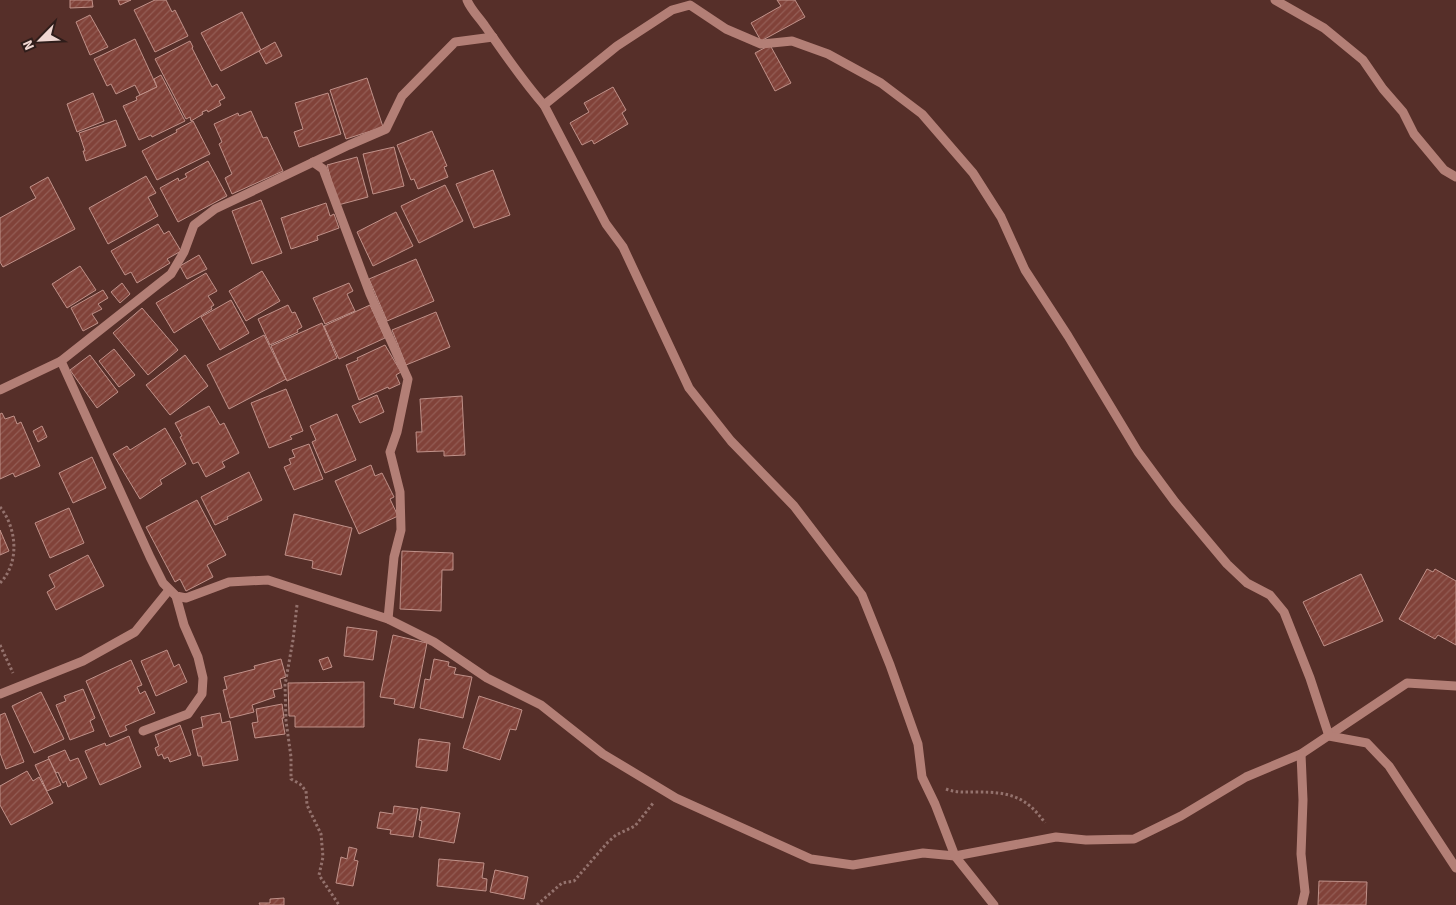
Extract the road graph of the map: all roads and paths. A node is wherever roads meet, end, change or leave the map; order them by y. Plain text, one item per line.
1 (467, 0) edge
2 (1275, 0) edge
3 (493, 37) junction
4 (544, 105) junction
5 (313, 162) junction
6 (1456, 177) edge
7 (61, 361) junction
8 (0, 390) edge
9 (0, 507) edge
10 (0, 583) edge
11 (298, 591) junction
12 (172, 593) junction
13 (388, 618) junction
14 (0, 645) edge
15 (1456, 686) edge
16 (20, 687) junction
17 (0, 694) edge
18 (143, 731) dead end
19 (1329, 736) junction
20 (1302, 754) junction
21 (922, 776) junction
22 (668, 792) junction
23 (1056, 837) junction
24 (955, 856) junction
25 (1456, 868) edge
26 (339, 905) edge
27 (537, 905) edge
28 (994, 905) edge
29 (1302, 905) edge

1 - 3 street
2 - 6 street
3 - 4 street
3 - 5 street
4 - 19 street
4 - 21 street
5 - 7 street
5 - 13 street
7 - 8 street
7 - 12 street
9 - 10 path
11 - 12 street
11 - 13 street
11 - 26 path
12 - 16 street
12 - 18 street
13 - 22 street
14 - 16 path
15 - 19 street
16 - 17 street
19 - 20 street
19 - 25 street
20 - 23 street
20 - 29 street
21 - 23 path
21 - 24 street
22 - 24 street
22 - 27 path
23 - 24 street
24 - 28 street

